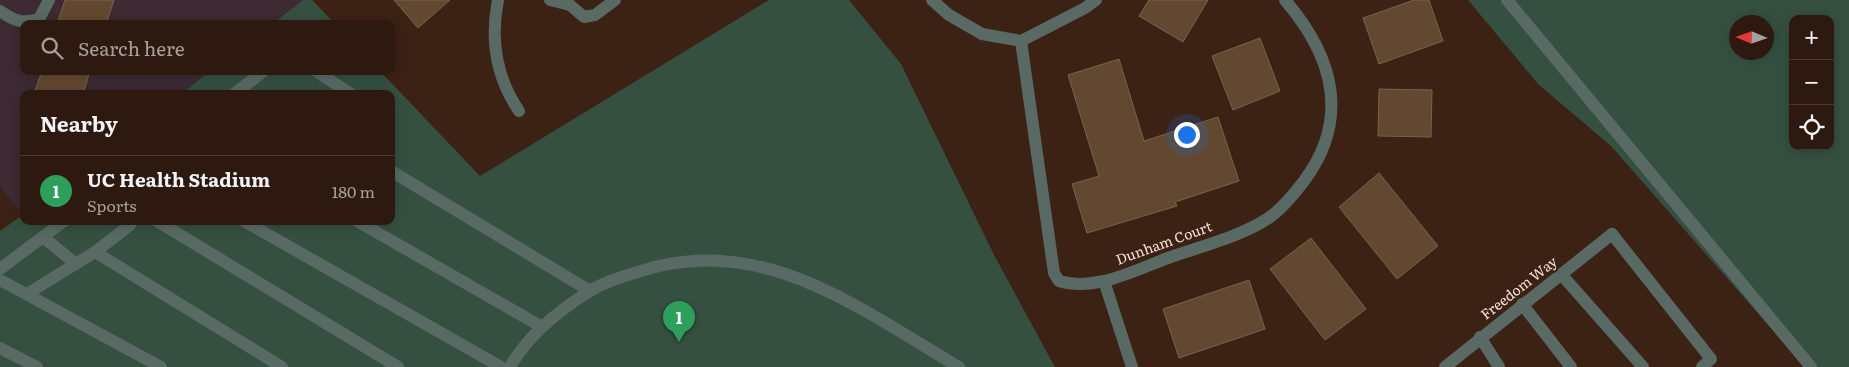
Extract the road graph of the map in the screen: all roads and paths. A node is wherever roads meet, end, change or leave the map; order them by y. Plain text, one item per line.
1 (49, 0) edge
2 (550, 0) edge
3 (615, 0) edge
4 (932, 0) edge
5 (1096, 0) edge
6 (1285, 0) edge
7 (1507, 0) edge
8 (497, 1) edge
9 (0, 11) edge
10 (36, 20) edge
11 (20, 22) edge
12 (1021, 41) junction
13 (259, 75) edge
14 (322, 75) edge
15 (239, 90) edge
16 (346, 90) edge
17 (519, 111) dead end
18 (395, 173) edge
19 (59, 225) edge
20 (129, 225) edge
21 (164, 225) edge
22 (251, 225) edge
23 (364, 225) edge
24 (43, 237) junction
25 (95, 252) junction
26 (76, 264) junction
27 (0, 269) edge
28 (1561, 274) junction
29 (0, 280) edge
30 (1104, 281) junction
31 (590, 290) junction
32 (27, 294) junction
33 (1522, 304) junction
34 (542, 328) junction
35 (1480, 337) junction
36 (0, 348) edge
37 (37, 367) edge
38 (161, 367) edge
39 (282, 367) edge
40 (398, 367) edge
41 (501, 367) edge
42 (510, 367) edge
43 (959, 367) edge
44 (1132, 367) edge
45 (1445, 367) edge
46 (1499, 367) edge
47 (1570, 367) edge
48 (1643, 367) edge
49 (1702, 367) edge
50 (1811, 367) edge

1 - 10 street
2 - 3 street
4 - 12 street
5 - 12 street
6 - 30 street, Dunham Court
7 - 50 street
8 - 17 street
9 - 11 street
12 - 30 street, Dunham Court
13 - 15 street
14 - 16 street
18 - 31 street
19 - 24 street
20 - 25 street
21 - 40 street
22 - 41 street
23 - 34 street
24 - 26 street
24 - 27 street
25 - 26 street
25 - 39 street
26 - 32 street
28 - 33 street, Freedom Way
28 - 48 street
28 - 49 street, Freedom Way
29 - 32 street
30 - 44 street
31 - 34 street
31 - 43 street
32 - 38 street
33 - 35 street, Freedom Way
33 - 47 street
34 - 42 street
35 - 45 street, Freedom Way
35 - 46 street
36 - 37 street

